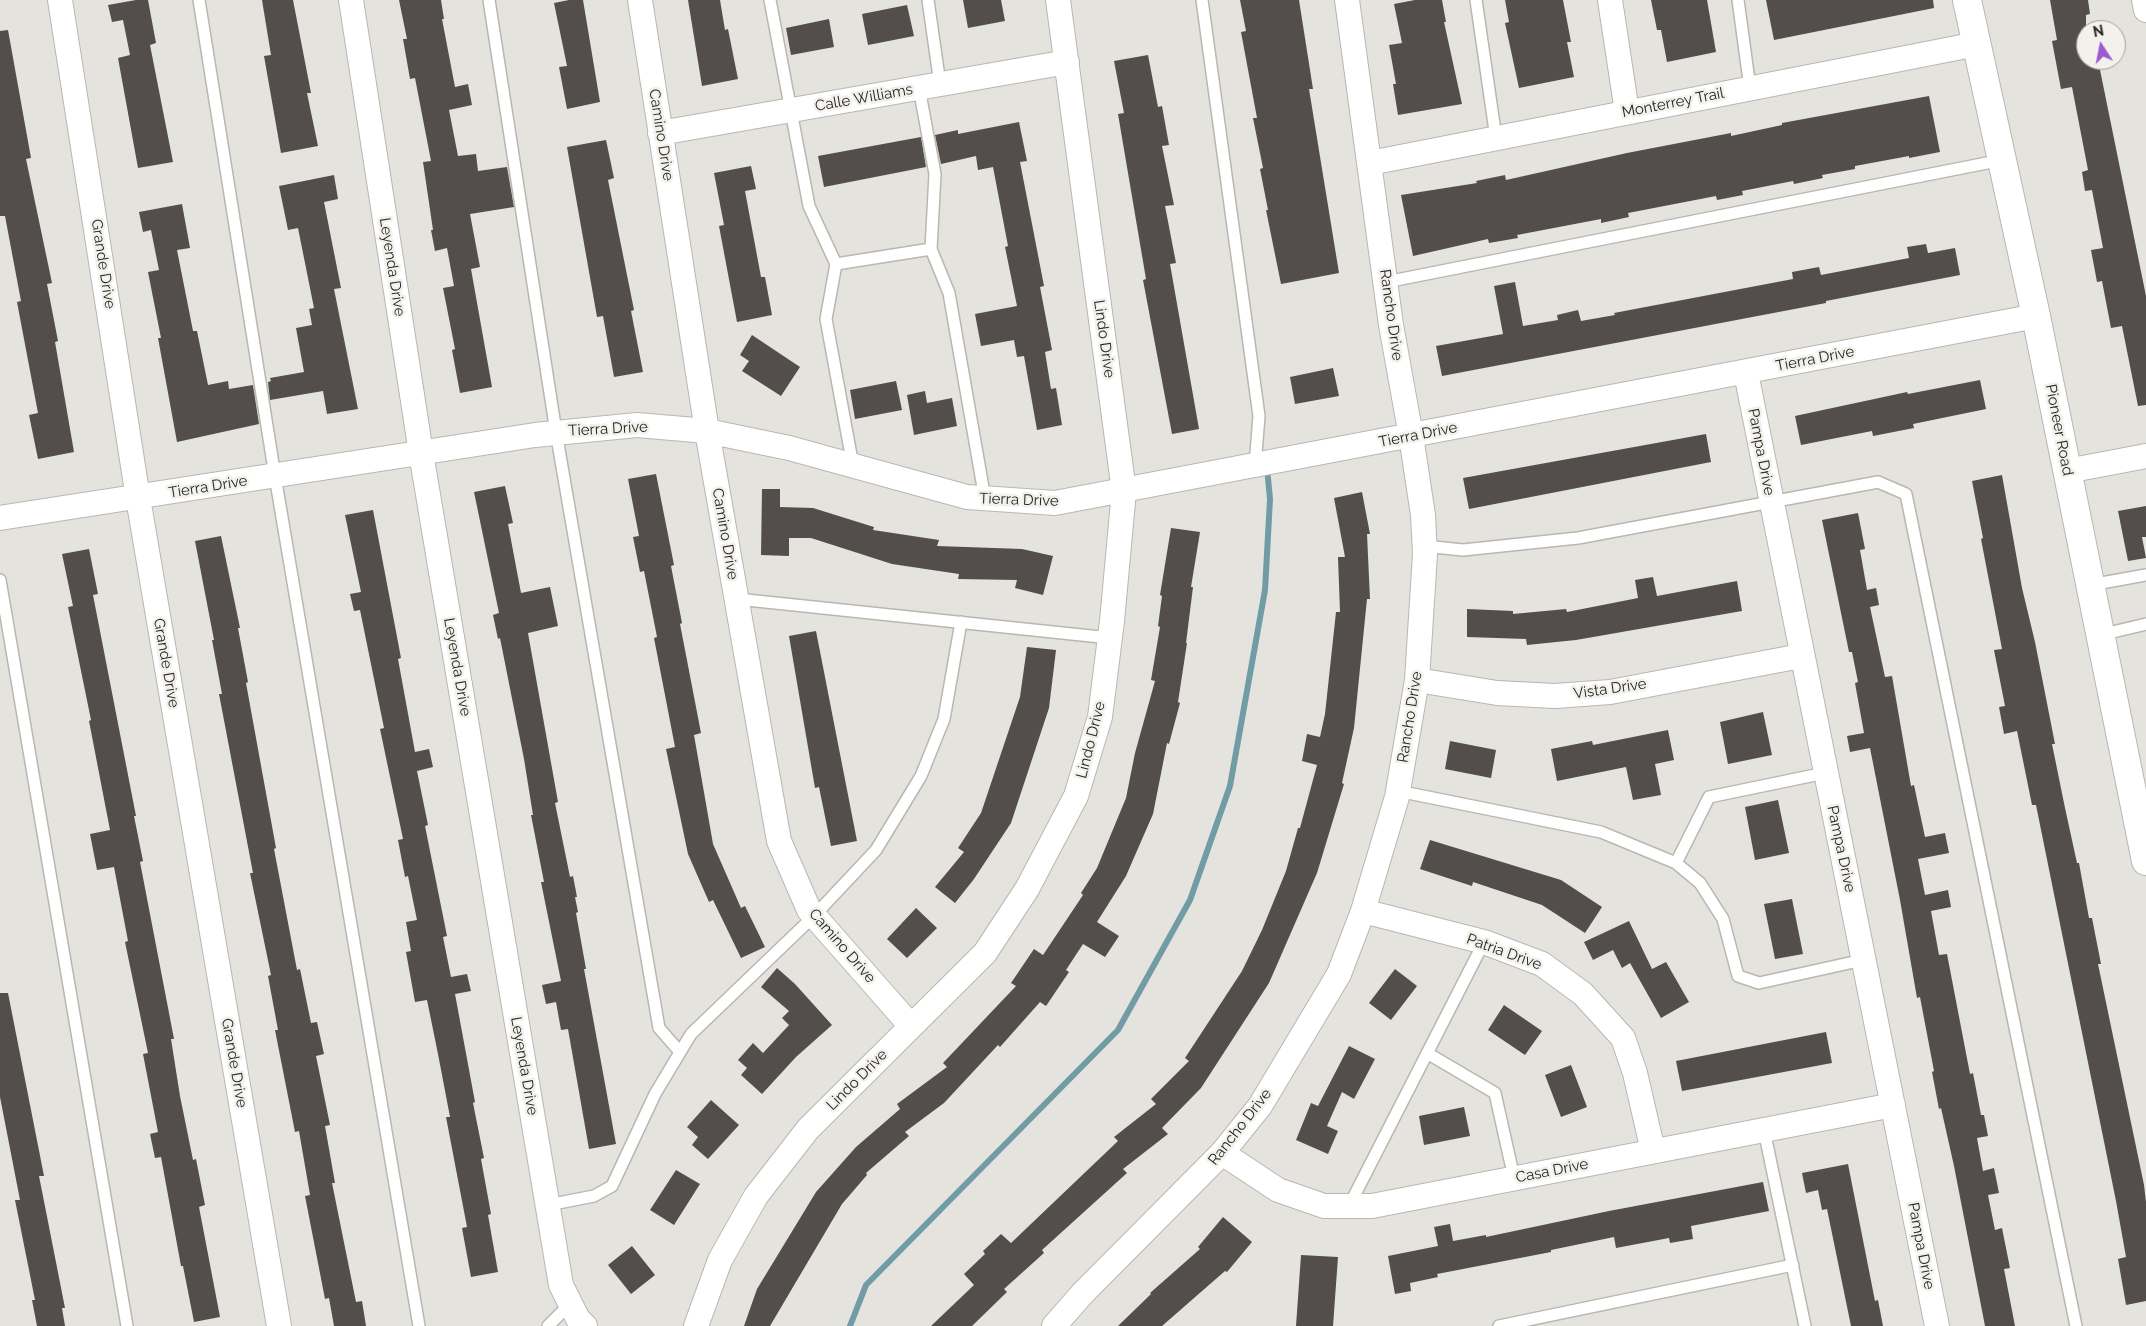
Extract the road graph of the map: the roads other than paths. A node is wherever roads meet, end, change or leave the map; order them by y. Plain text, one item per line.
1 (60, 0) edge
2 (199, 0) edge
3 (351, 0) edge
4 (489, 0) edge
5 (640, 0) edge
6 (770, 0) edge
7 (928, 0) edge
8 (1058, 0) edge
9 (1202, 0) edge
10 (1347, 0) edge
11 (1476, 0) edge
12 (1610, 0) edge
13 (1738, 0) edge
14 (1967, 0) edge
15 (2144, 0) edge
16 (2146, 10) edge
17 (1977, 44) junction
18 (1067, 62) junction
19 (929, 86) junction
20 (1750, 88) junction
21 (792, 110) junction
22 (1627, 112) junction
23 (660, 133) junction
24 (1496, 138) junction
25 (2002, 160) junction
26 (1370, 163) junction
27 (931, 249) junction
28 (836, 264) junction
29 (1386, 282) junction
30 (2036, 316) junction
31 (1746, 373) junction
32 (707, 431) junction
33 (556, 432) junction
34 (1411, 436) junction
35 (421, 454) junction
36 (2146, 456) edge
37 (853, 466) junction
38 (1255, 466) junction
39 (2067, 470) junction
40 (274, 476) junction
41 (1124, 491) junction
42 (138, 498) junction
43 (986, 499) junction
44 (1771, 502) junction
45 (0, 518) edge
46 (1424, 546) junction
47 (2146, 575) edge
48 (0, 580) edge
49 (2090, 585) junction
50 (737, 599) junction
51 (961, 622) junction
52 (2146, 624) edge
53 (2100, 635) junction
54 (1110, 638) junction
55 (1801, 656) junction
56 (1417, 680) junction
57 (1825, 773) junction
58 (1398, 791) junction
59 (2140, 799) edge
60 (2146, 861) edge
61 (1676, 863) junction
62 (1363, 911) junction
63 (814, 916) junction
64 (1484, 942) junction
65 (1863, 960) junction
66 (911, 1026) junction
67 (680, 1052) junction
68 (1427, 1053) junction
69 (1893, 1105) junction
70 (1764, 1130) junction
71 (1653, 1151) junction
72 (1222, 1154) junction
73 (1514, 1178) junction
74 (548, 1205) junction
75 (1349, 1206) junction
76 (1793, 1266) junction
77 (570, 1304) junction
78 (127, 1326) edge
79 (279, 1326) edge
80 (419, 1326) edge
81 (548, 1326) edge
82 (585, 1326) edge
83 (696, 1326) edge
84 (1054, 1326) edge
85 (1499, 1326) edge
86 (1805, 1326) edge
87 (1937, 1326) edge
88 (2076, 1326) edge

1 - 42 street, Grande Drive
2 - 40 lane
3 - 35 street, Leyenda Drive
4 - 33 lane
5 - 23 street, Camino Drive
6 - 21 lane
7 - 19 lane
8 - 18 street, Lindo Drive
9 - 38 lane
10 - 26 street, Rancho Drive
11 - 24 lane
12 - 22 street
13 - 20 lane
14 - 17 main road, Pioneer Road
15 - 16 street
17 - 20 street, Monterrey Trail
17 - 25 main road, Pioneer Road
18 - 19 street, Calle Williams
18 - 41 street, Lindo Drive
19 - 21 street, Calle Williams
19 - 27 lane
20 - 22 street, Monterrey Trail
21 - 23 street, Calle Williams
21 - 28 lane
22 - 24 street, Monterrey Trail
23 - 32 street, Camino Drive
24 - 26 street, Monterrey Trail
25 - 29 lane
25 - 30 main road, Pioneer Road
26 - 29 street, Rancho Drive
27 - 28 lane
27 - 43 lane
28 - 37 lane
29 - 34 street, Rancho Drive
30 - 31 street, Tierra Drive
30 - 39 main road, Pioneer Road
31 - 34 street, Tierra Drive
31 - 44 street, Pampa Drive
32 - 33 street, Tierra Drive
32 - 37 street, Tierra Drive
32 - 50 street, Camino Drive
33 - 35 street, Tierra Drive
33 - 67 lane
34 - 38 street, Tierra Drive
34 - 46 street, Rancho Drive
35 - 40 street, Tierra Drive
35 - 74 street, Leyenda Drive
36 - 39 street
37 - 43 street, Tierra Drive
38 - 41 street, Tierra Drive
39 - 49 main road, Pioneer Road
40 - 42 street, Tierra Drive
40 - 80 lane
41 - 43 street, Tierra Drive
41 - 54 street, Lindo Drive
42 - 45 street, Tierra Drive
42 - 79 street, Grande Drive
44 - 46 lane
44 - 55 street, Pampa Drive
44 - 88 lane
46 - 56 street, Rancho Drive
47 - 49 lane
48 - 78 lane
49 - 53 main road, Pioneer Road
50 - 51 lane
50 - 63 street, Camino Drive
51 - 54 lane
51 - 63 lane
52 - 53 lane
53 - 59 main road, Pioneer Road
54 - 66 street, Lindo Drive
55 - 56 street, Vista Drive
55 - 57 street, Pampa Drive
56 - 58 street, Rancho Drive
57 - 61 lane
57 - 65 street, Pampa Drive
58 - 61 lane
58 - 62 street, Rancho Drive
59 - 60 main road, Pioneer Road
61 - 65 lane
62 - 64 street, Patria Drive
62 - 72 street, Rancho Drive
63 - 66 street, Camino Drive
63 - 67 lane
64 - 68 lane
64 - 71 street, Patria Drive
65 - 69 street, Pampa Drive
66 - 83 street, Lindo Drive
67 - 74 lane
68 - 73 lane
68 - 75 lane
69 - 70 street, Casa Drive
69 - 87 street, Pampa Drive
70 - 71 street, Casa Drive
70 - 76 lane
71 - 73 street, Casa Drive
72 - 75 street, Casa Drive
72 - 84 street, Rancho Drive
73 - 75 street, Casa Drive
74 - 77 street, Leyenda Drive
76 - 85 lane
76 - 86 lane
77 - 81 lane
77 - 82 street, Leyenda Drive

